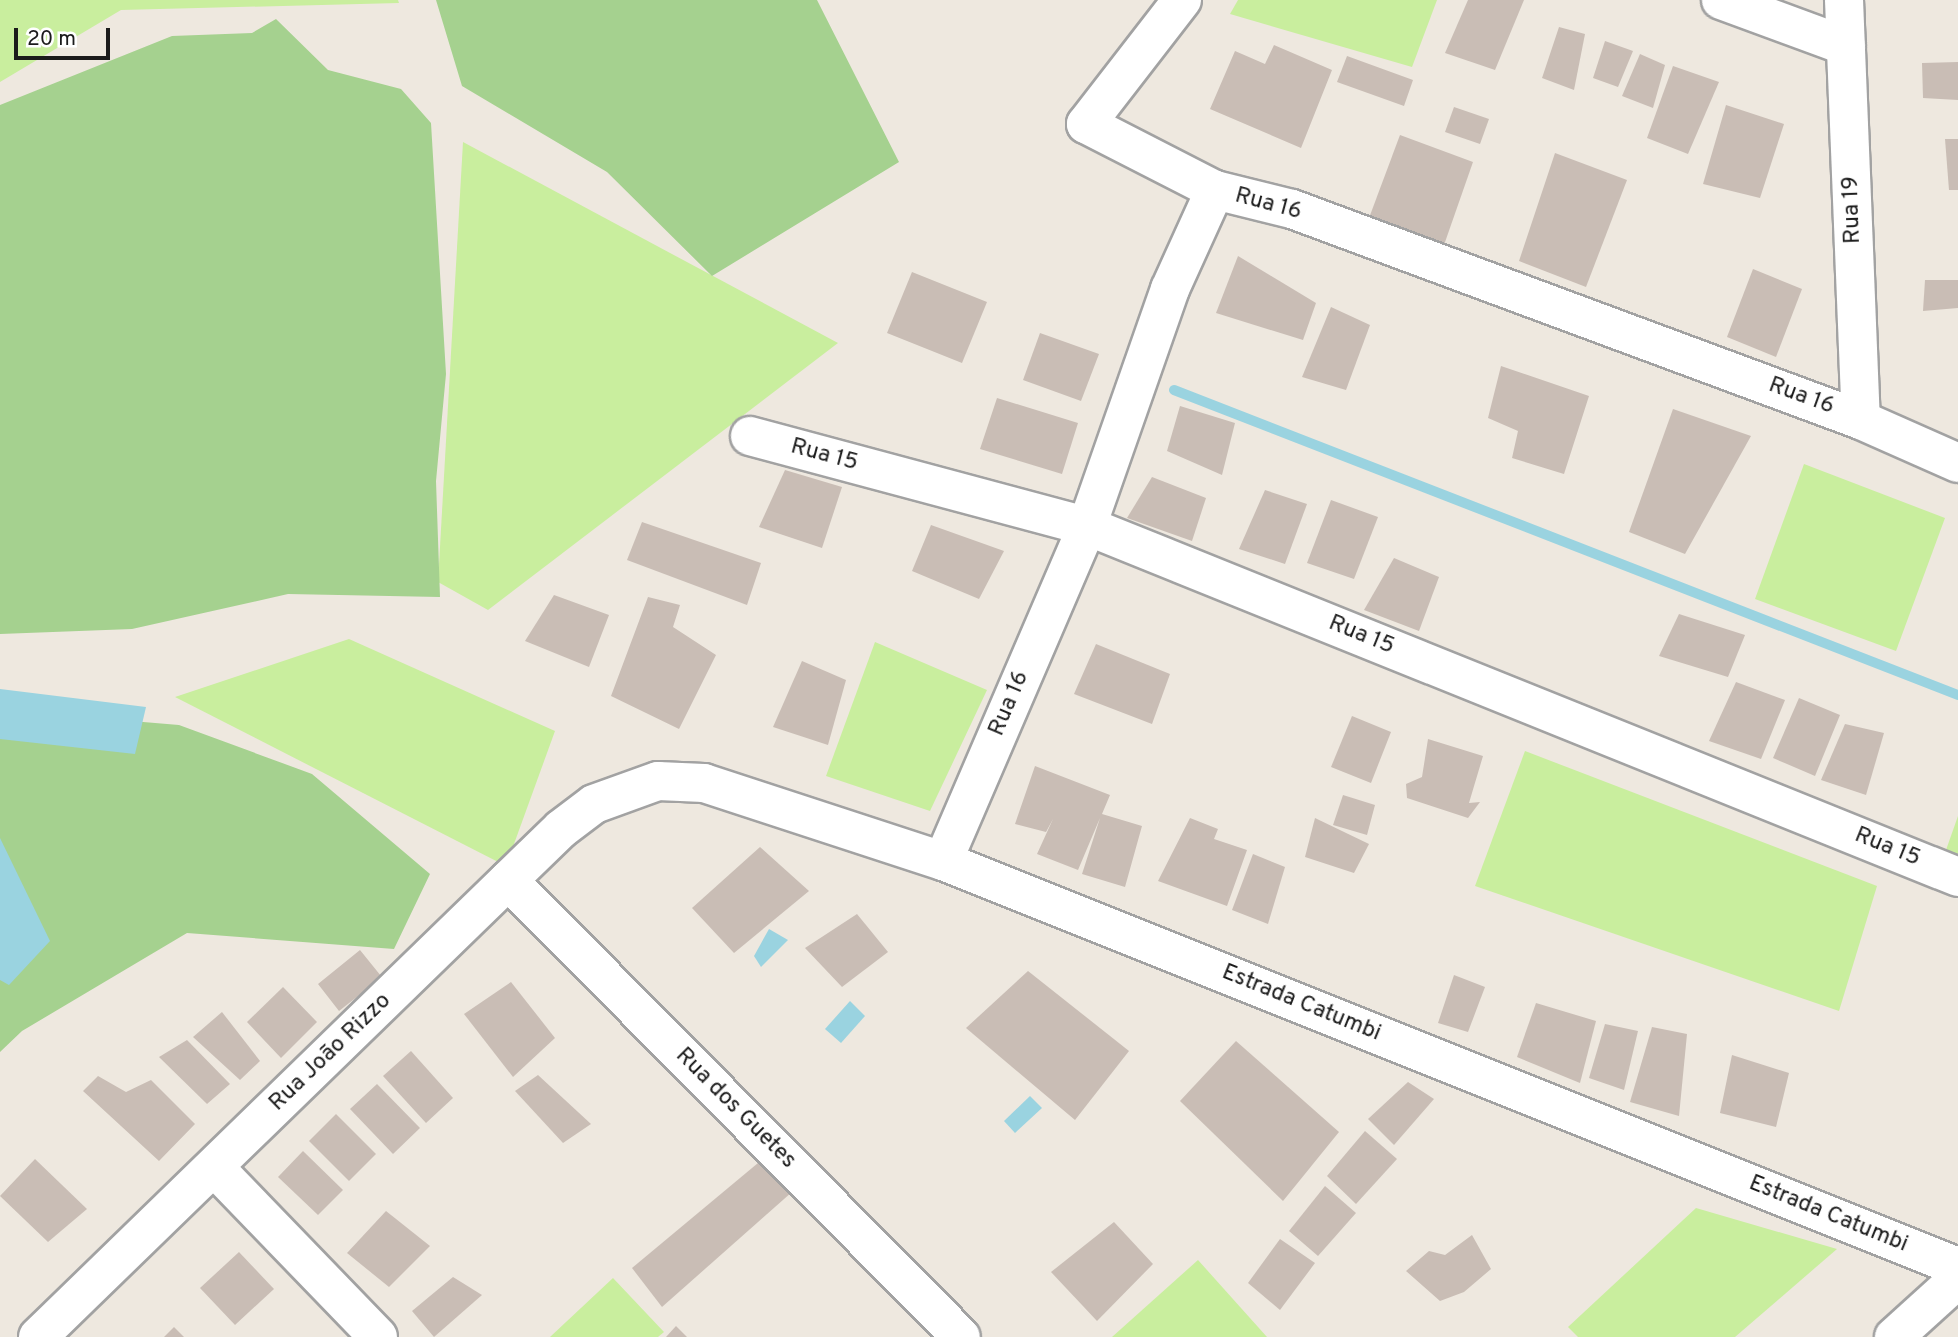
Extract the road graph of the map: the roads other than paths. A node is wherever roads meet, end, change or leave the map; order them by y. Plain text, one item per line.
1 (1182, 0) edge
2 (1721, 0) edge
3 (1844, 0) edge
4 (1846, 46) junction
5 (1215, 190) junction
6 (1861, 420) junction
7 (750, 436) dead end
8 (1958, 463) edge
9 (1087, 526) junction
10 (635, 785) joint
11 (943, 861) junction
12 (1958, 877) edge
13 (508, 880) junction
14 (214, 1167) junction
15 (1958, 1267) edge
16 (1958, 1279) edge
17 (38, 1337) edge
18 (378, 1337) edge
19 (961, 1337) edge
20 (1894, 1337) edge

1 - 5 street
2 - 4 street
3 - 4 street, Rua 19
4 - 6 street, Rua 19
5 - 6 street, Rua 16
5 - 9 street, Rua 16
6 - 8 street, Rua 16
7 - 9 street, Rua 15
9 - 11 street, Rua 16
9 - 12 street, Rua 15
10 - 11 street, Estrada Catumbi
10 - 13 street, Rua João Rizzo
11 - 15 street, Estrada Catumbi
13 - 14 street, Rua João Rizzo
13 - 19 street, Rua dos Guetes
14 - 17 street, Rua João Rizzo
14 - 18 street
16 - 20 street

